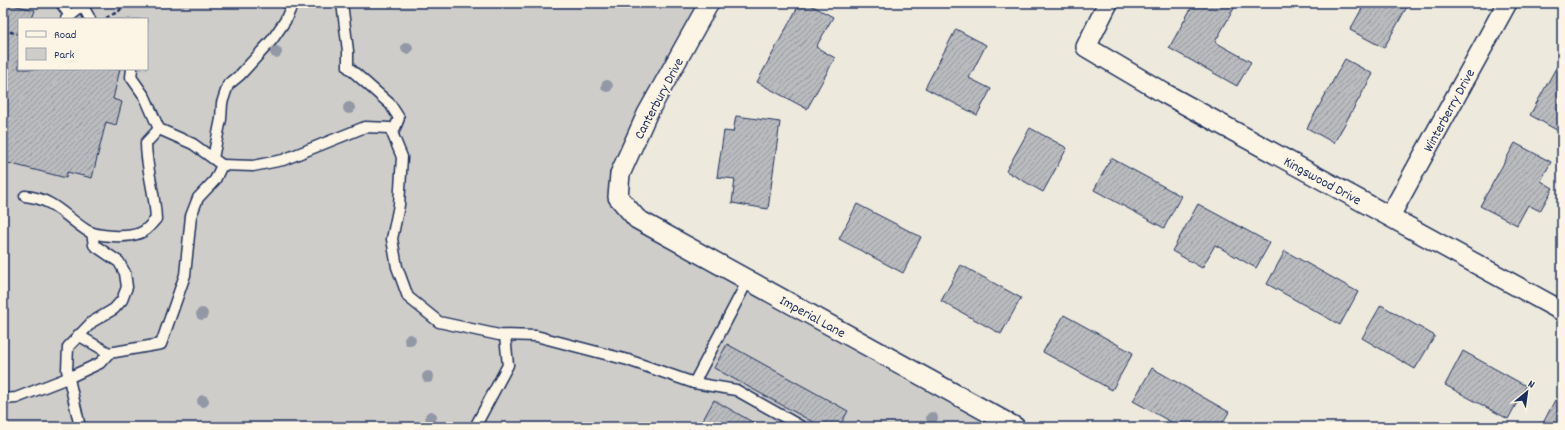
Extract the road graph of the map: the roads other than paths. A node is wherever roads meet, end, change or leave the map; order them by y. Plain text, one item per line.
1 (61, 3) edge
2 (293, 3) edge
3 (342, 3) edge
4 (709, 3) edge
5 (1108, 3) edge
6 (1507, 3) edge
7 (85, 5) edge
8 (68, 18) edge
9 (90, 18) edge
10 (132, 70) edge
11 (159, 129) junction
12 (393, 133) junction
13 (213, 158) junction
14 (222, 165) junction
15 (26, 196) dead end
16 (618, 197) joint
17 (1390, 216) junction
18 (92, 233) junction
19 (748, 280) junction
20 (1562, 311) edge
21 (78, 335) junction
22 (506, 336) junction
23 (109, 353) junction
24 (70, 377) junction
25 (694, 383) junction
26 (3, 398) edge
27 (80, 427) edge
28 (475, 427) edge
29 (802, 427) edge
30 (1015, 427) edge

1 - 8 lane
2 - 13 lane
3 - 12 lane
4 - 16 street, Canterbury Drive
5 - 17 street, Kingswood Drive
6 - 17 street, Winterberry Drive
7 - 8 lane
7 - 9 lane
10 - 11 lane
11 - 13 lane
11 - 18 lane
12 - 14 lane
12 - 22 lane
13 - 14 lane
14 - 23 lane
15 - 18 lane
16 - 19 street, Imperial Lane
17 - 20 street, Kingswood Drive
18 - 21 lane
19 - 25 lane
19 - 30 street, Imperial Lane
21 - 23 lane
21 - 24 lane
22 - 25 lane
22 - 28 lane
23 - 24 lane
24 - 26 lane
24 - 27 lane
25 - 29 lane

